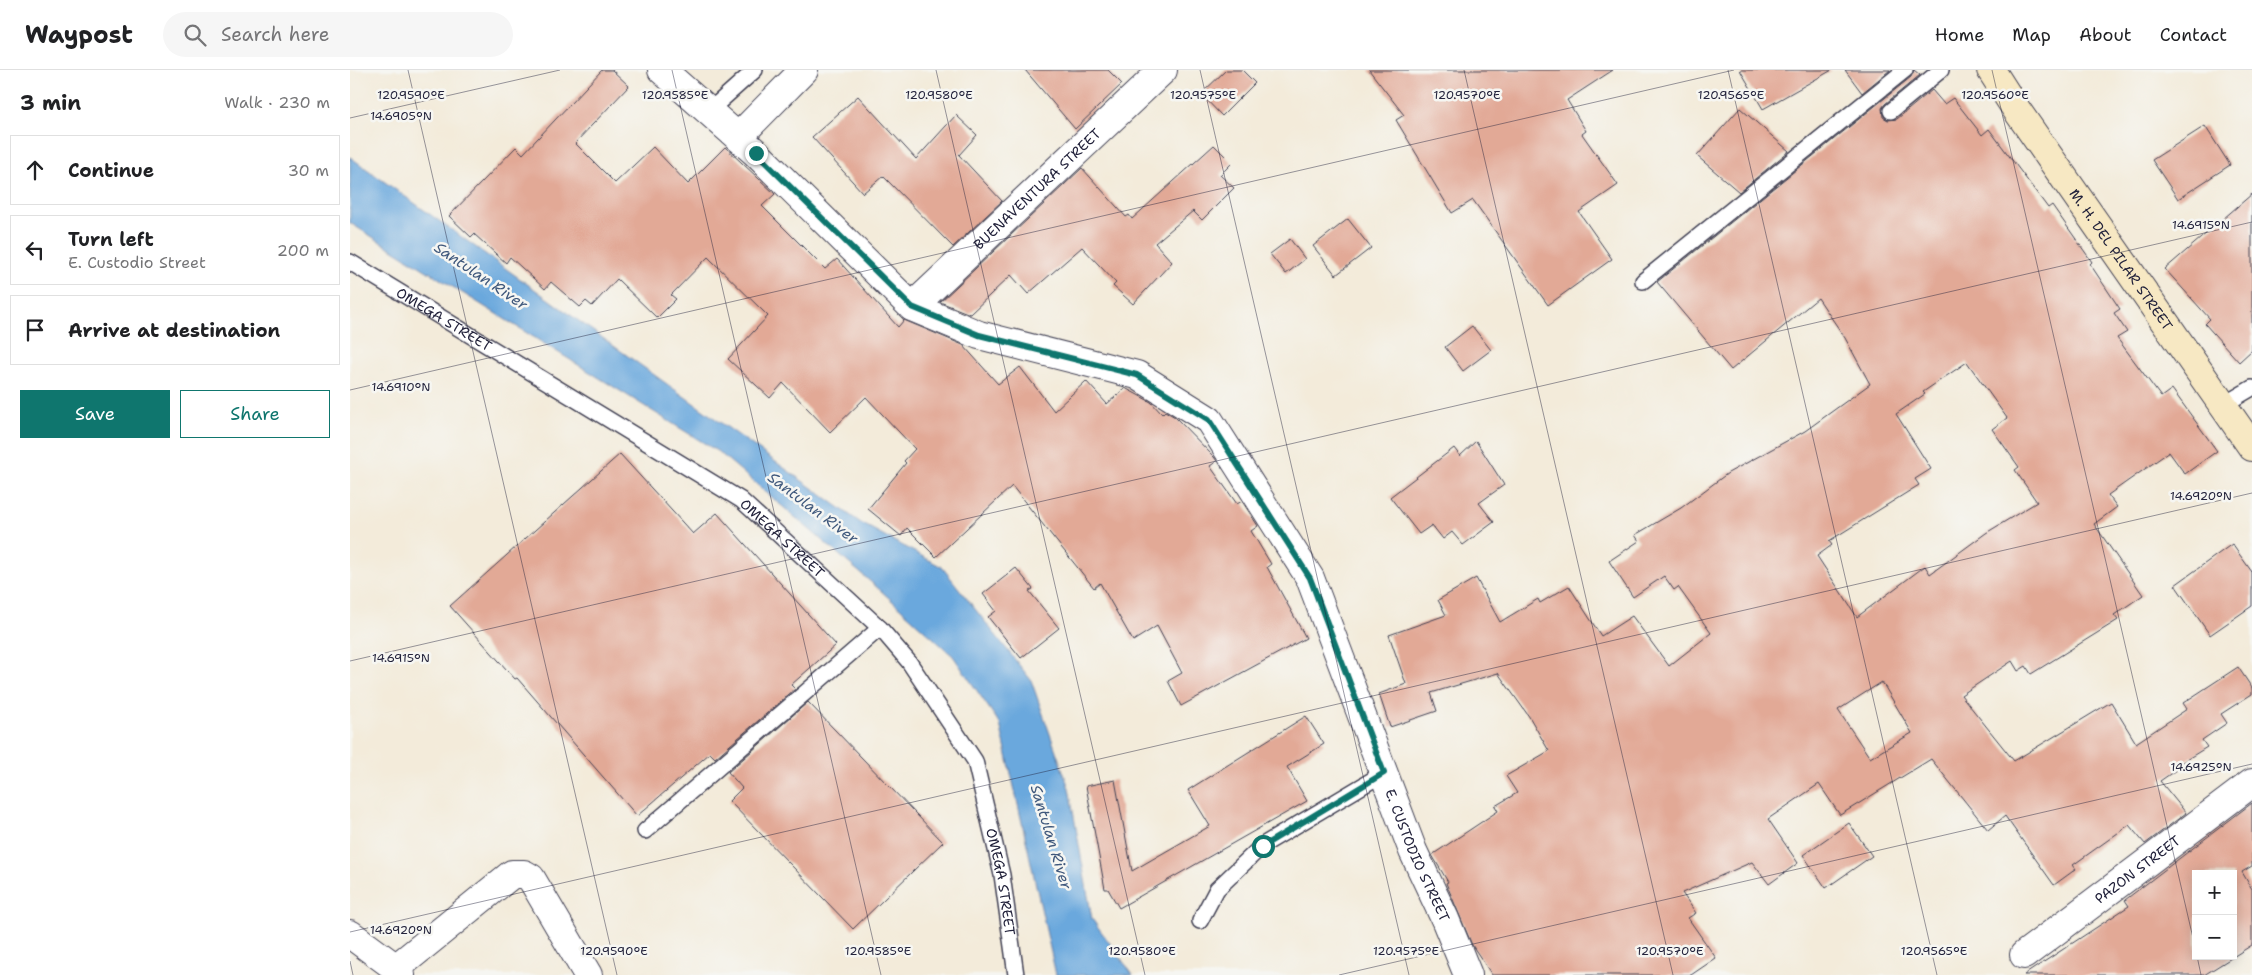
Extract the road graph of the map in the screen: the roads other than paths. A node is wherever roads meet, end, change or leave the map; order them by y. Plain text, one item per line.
1 (662, 70) edge
2 (755, 70) edge
3 (804, 70) edge
4 (1163, 70) edge
5 (1905, 70) edge
6 (1941, 70) edge
7 (1995, 71) edge
8 (709, 111) junction
9 (1891, 112) dead end
10 (738, 137) junction
11 (352, 266) edge
12 (1643, 281) dead end
13 (912, 307) junction
14 (2252, 388) edge
15 (2223, 405) junction
16 (2252, 447) edge
17 (880, 628) junction
18 (1384, 773) junction
19 (2252, 783) edge
20 (645, 832) dead end
21 (1200, 921) dead end
22 (350, 934) edge
23 (2024, 955) dead end
24 (398, 972) edge
25 (588, 975) edge
26 (1016, 975) edge
27 (1468, 975) edge

1 - 8 street, E. CUSTODIO STREET
2 - 8 lane
3 - 10 street
4 - 13 street, BUENAVENTURA STREET
5 - 12 lane
6 - 9 lane
7 - 15 main road, M. H. DEL PILAR STREET
8 - 10 street, E. CUSTODIO STREET
10 - 13 street, E. CUSTODIO STREET
11 - 17 lane, OMEGA STREET
13 - 18 street, E. CUSTODIO STREET
14 - 15 lane
15 - 16 main road, M. H. DEL PILAR STREET
17 - 20 lane
17 - 26 lane, OMEGA STREET
18 - 21 lane
18 - 27 street, E. CUSTODIO STREET
19 - 23 street, PAZON STREET
22 - 24 street
24 - 25 street

